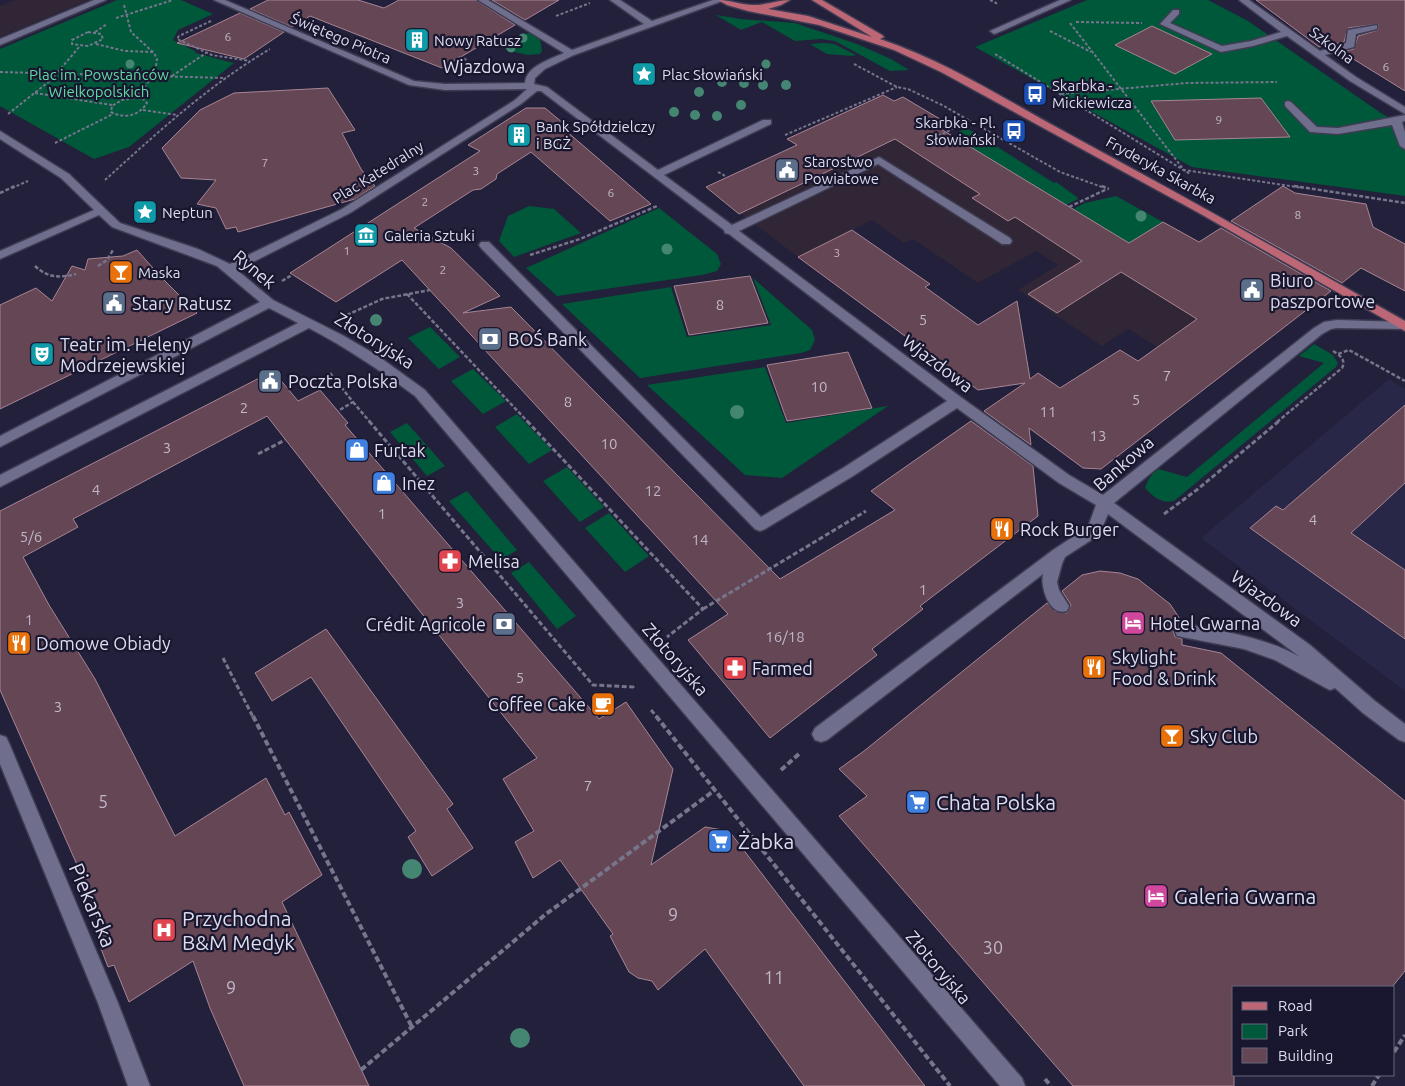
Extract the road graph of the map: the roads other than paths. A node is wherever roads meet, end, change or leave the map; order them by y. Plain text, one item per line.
1 (102, 0) edge
2 (218, 0) edge
3 (482, 0) edge
4 (614, 0) edge
5 (722, 0) edge
6 (786, 0) edge
7 (816, 0) edge
8 (1067, 0) edge
9 (1242, 0) edge
10 (748, 8) junction
11 (1176, 12) dead end
12 (651, 25) junction
13 (1374, 27) dead end
14 (994, 31) dead end
15 (1289, 32) junction
16 (0, 42) edge
17 (897, 48) junction
18 (571, 53) junction
19 (1318, 54) junction
20 (428, 86) joint
21 (532, 86) junction
22 (1288, 104) dead end
23 (1405, 111) edge
24 (1400, 119) edge
25 (767, 122) dead end
26 (0, 134) edge
27 (1405, 146) edge
28 (657, 174) junction
29 (102, 210) junction
30 (729, 231) junction
31 (1006, 241) dead end
32 (485, 245) dead end
33 (0, 256) edge
34 (229, 269) junction
35 (269, 304) junction
36 (314, 326) junction
37 (1403, 326) edge
38 (956, 402) junction
39 (0, 442) edge
40 (0, 481) edge
41 (1104, 503) junction
42 (1058, 554) junction
43 (1062, 606) dead end
44 (1183, 631) dead end
45 (1369, 708) junction
46 (821, 734) dead end
47 (1405, 734) edge
48 (0, 743) edge
49 (139, 1086) edge
50 (1014, 1086) edge

1 - 16 street
2 - 20 street, Świętego Piotra
3 - 18 street
4 - 12 street
5 - 10 main road, Fryderyka Skarbka
5 - 12 street
6 - 10 main road
7 - 17 main road, Fryderyka Skarbka
8 - 14 street
9 - 15 street, Szkolna
10 - 17 main road, Fryderyka Skarbka
11 - 15 street
12 - 18 street
13 - 19 street
15 - 19 street, Szkolna
17 - 37 main road, Fryderyka Skarbka
18 - 21 street
19 - 23 street, Szkolna
20 - 21 street, Wjazdowa
21 - 28 street, Wjazdowa
21 - 34 street, Plac Katedralny
22 - 24 street
24 - 27 street
25 - 28 street
26 - 29 street, Rynek
28 - 30 street, Wjazdowa
29 - 33 street
29 - 34 street, Rynek
30 - 31 street
30 - 38 street, Wjazdowa
32 - 38 street
34 - 35 street, Rynek
35 - 36 street, Złotoryjska
35 - 39 street, Rynek
36 - 40 street
36 - 50 street, Złotoryjska
37 - 41 street, Bankowa
38 - 41 street, Wjazdowa
41 - 42 street, Bankowa
41 - 45 street, Wjazdowa
42 - 43 street
42 - 46 street, Bankowa
44 - 45 street
45 - 47 street, Wjazdowa
48 - 49 street, Piekarska

